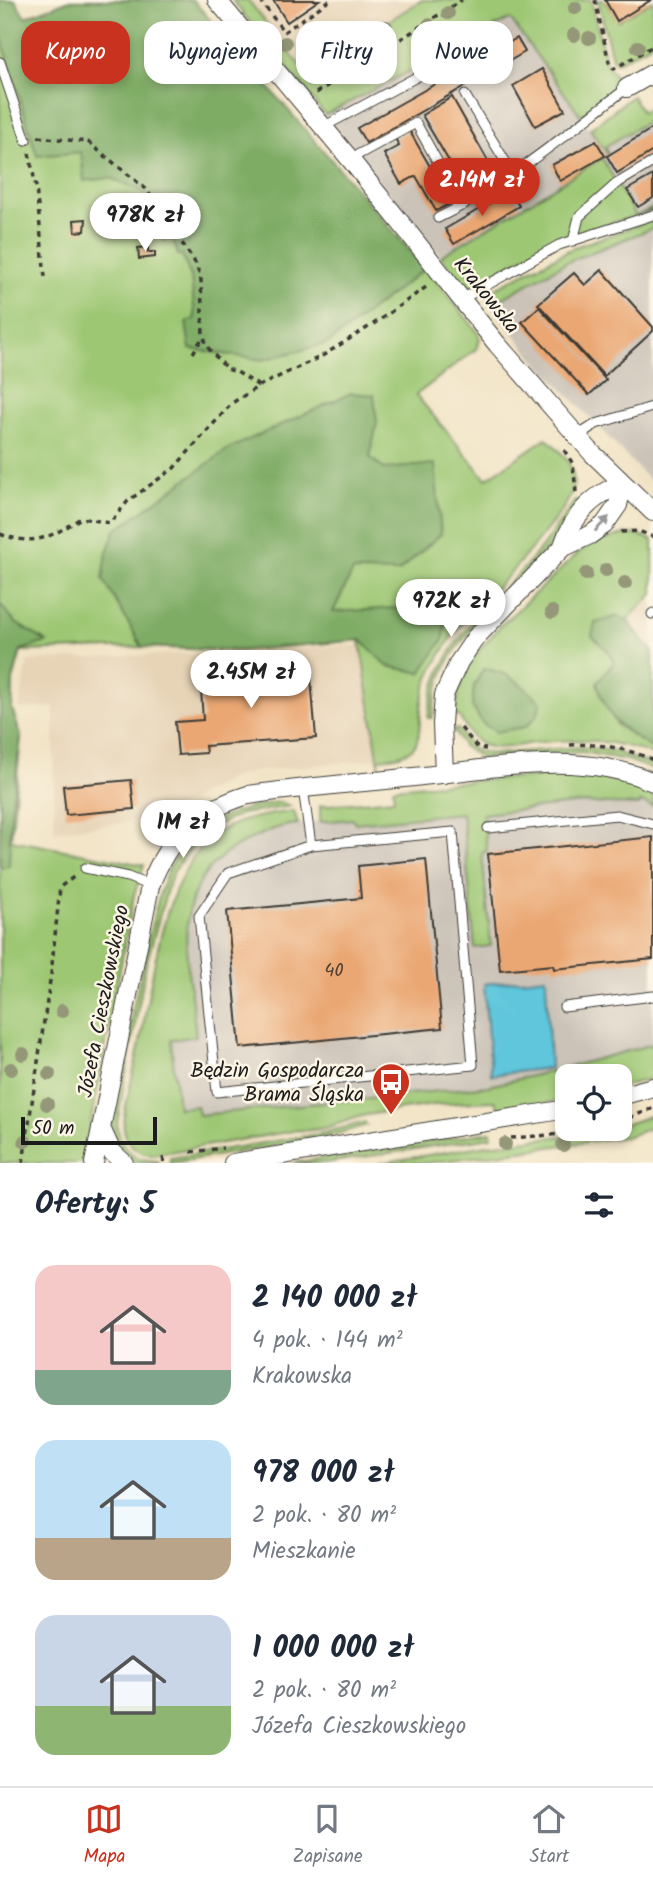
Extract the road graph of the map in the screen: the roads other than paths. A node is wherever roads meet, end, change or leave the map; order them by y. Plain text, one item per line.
1 (218, 0) edge
2 (0, 62) edge
3 (653, 72) edge
4 (411, 80) edge
5 (628, 88) joint
6 (465, 95) dead end
7 (323, 127) junction
8 (26, 139) road end
9 (350, 159) junction
10 (653, 162) edge
11 (513, 174) junction
12 (463, 206) junction
13 (653, 215) edge
14 (438, 218) dead end
15 (573, 241) junction
16 (462, 299) junction
17 (652, 407) edge
18 (577, 436) junction
19 (623, 483) junction
20 (653, 512) edge
21 (562, 548) junction
22 (444, 774) junction
23 (653, 782) edge
24 (303, 788) junction
25 (653, 824) edge
26 (488, 828) dead end
27 (312, 845) junction
28 (85, 868) road end
29 (150, 886) junction
30 (653, 996) edge
31 (564, 1007) dead end
32 (653, 1087) edge
33 (632, 1093) edge
34 (555, 1111) edge
35 (100, 1128) junction
36 (94, 1163) edge
37 (124, 1163) edge
38 (233, 1163) edge

1 - 7 street, Krakowska
2 - 8 lane
3 - 5 street
4 - 7 lane
5 - 11 lane
6 - 11 lane
7 - 9 street, Krakowska
9 - 12 lane
9 - 16 street, Krakowska
10 - 15 lane
11 - 12 lane
12 - 14 lane
13 - 15 lane
15 - 16 lane
16 - 18 street, Krakowska
17 - 18 lane
18 - 19 street, Krakowska
19 - 20 street, Krakowska
19 - 21 street
21 -> 19 street
21 - 22 street
22 - 23 street, Józefa Cieszkowskiego
22 - 24 street, Józefa Cieszkowskiego
24 - 27 lane
24 - 29 street, Józefa Cieszkowskiego
25 - 26 lane
27 - 27 lane
28 - 29 lane
29 - 35 street, Józefa Cieszkowskiego
30 - 31 lane
32 - 33 street
34 - 38 street
35 - 36 street, Józefa Cieszkowskiego
35 - 37 street, Józefa Cieszkowskiego

